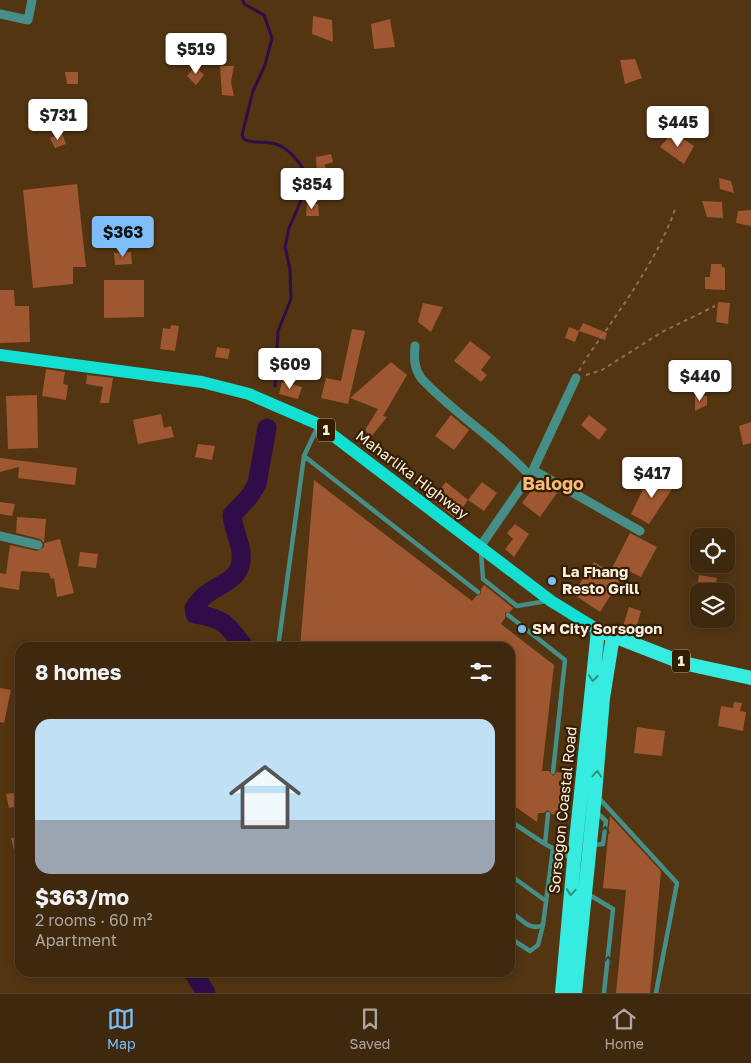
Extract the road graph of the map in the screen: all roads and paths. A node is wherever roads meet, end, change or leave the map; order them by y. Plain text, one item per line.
1 (32, 0) edge
2 (0, 14) edge
3 (676, 206) dead end
4 (715, 306) dead end
5 (415, 346) dead end
6 (0, 355) edge
7 (576, 378) junction
8 (318, 424) junction
9 (304, 456) junction
10 (531, 473) junction
11 (640, 531) dead end
12 (0, 536) edge
13 (38, 545) dead end
14 (480, 547) junction
15 (478, 592) dead end
16 (551, 601) junction
17 (508, 615) dead end
18 (598, 630) junction
19 (613, 636) junction
20 (279, 642) edge
21 (751, 678) edge
22 (553, 772) dead end
23 (596, 794) junction
24 (548, 814) dead end
25 (515, 824) edge
26 (545, 844) junction
27 (553, 848) junction
28 (574, 860) junction
29 (515, 879) edge
30 (585, 892) junction
31 (546, 901) junction
32 (515, 915) edge
33 (543, 925) junction
34 (515, 941) edge
35 (562, 993) edge
36 (575, 993) edge
37 (604, 993) edge
38 (656, 993) edge

1 - 2 street
3 - 7 path
4 - 7 path
5 - 10 street
6 - 8 main road, Maharlika Highway / 1
7 - 10 street
8 - 9 lane
8 - 14 main road, Maharlika Highway / 1
9 - 15 lane
9 - 20 lane
10 - 11 street
10 - 14 street
12 - 13 street
14 - 16 main road, Maharlika Highway / 1
14 - 16 lane
16 - 18 main road, Maharlika Highway / 1
17 - 22 lane
18 - 19 highway, Maharlika Highway / 1
18 -> 28 highway, Sorsogon Coastal Road
19 - 21 highway, Maharlika Highway / 1
23 -> 19 highway, Sorsogon Coastal Road
30 -> 23 highway, Sorsogon Coastal Road
23 - 38 lane
24 - 26 lane
25 - 26 lane
26 - 27 lane
27 - 28 lane
27 - 31 lane
28 -> 35 highway, Sorsogon Coastal Road
29 - 31 lane
30 - 36 highway, Sorsogon Coastal Road
37 -> 30 lane
31 - 33 lane
32 - 33 lane
33 - 34 lane

